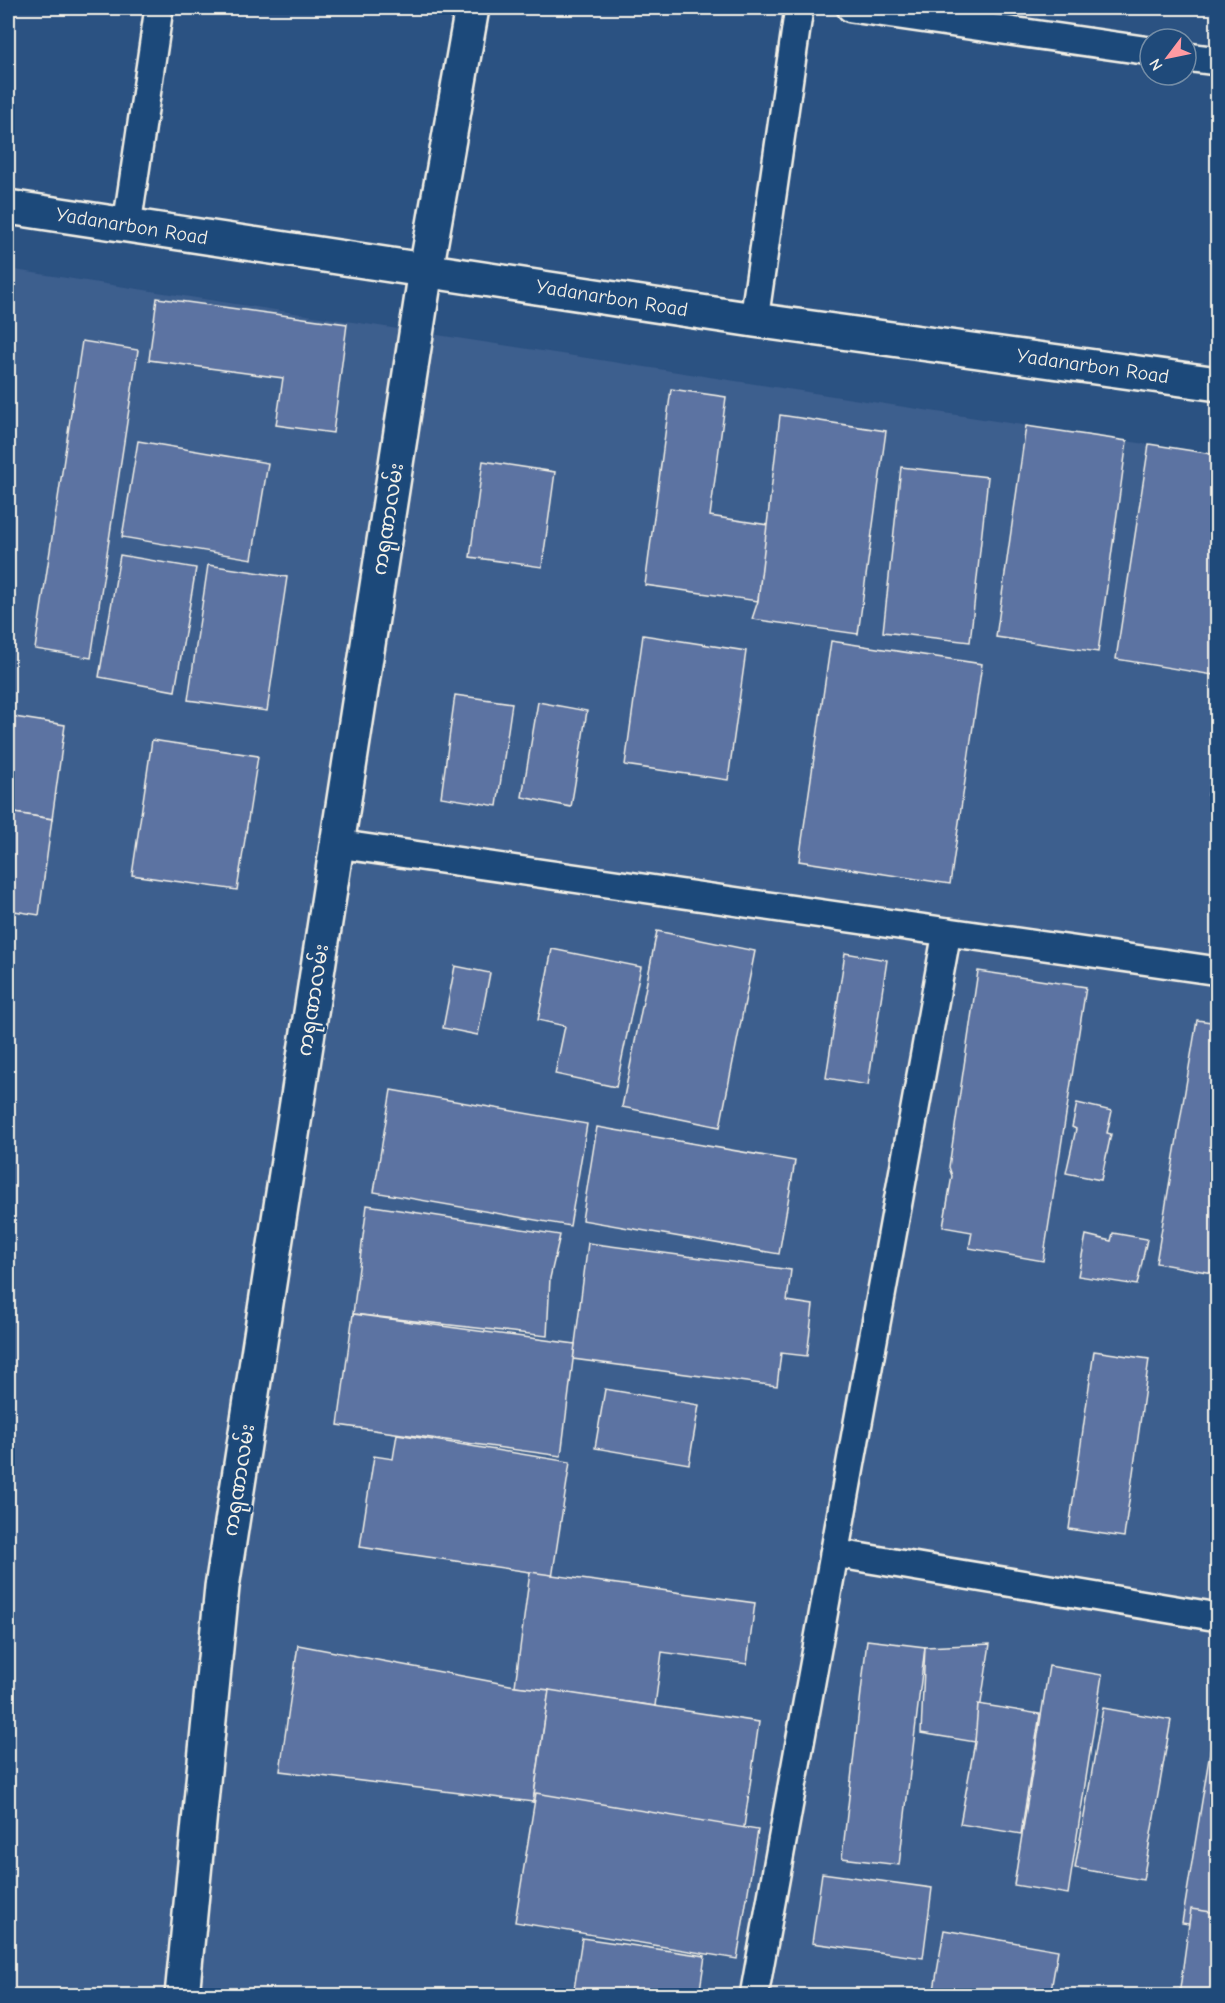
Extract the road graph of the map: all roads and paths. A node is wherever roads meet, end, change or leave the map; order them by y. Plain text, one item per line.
1 (159, 8) edge
2 (472, 8) edge
3 (799, 8) edge
4 (851, 8) edge
5 (1138, 49) edge
6 (1198, 58) edge
7 (1218, 61) edge
8 (8, 207) edge
9 (127, 225) junction
10 (426, 270) junction
11 (754, 320) junction
12 (1218, 384) edge
13 (337, 844) junction
14 (947, 932) junction
15 (1218, 971) edge
16 (834, 1553) junction
17 (1218, 1617) edge
18 (182, 1995) edge
19 (754, 1995) edge

1 - 9 street
2 - 10 street, ကရုဏာလမ်း
3 - 11 street
4 - 5 street
6 - 7 street
8 - 9 street, Yadanarbon Road
9 - 10 street, Yadanarbon Road
10 - 11 street, Yadanarbon Road
10 - 13 street, ကရုဏာလမ်း
11 - 12 street, Yadanarbon Road
13 - 14 street
13 - 18 street, ကရုဏာလမ်း
14 - 15 street
14 - 16 street
16 - 17 street
16 - 19 street

